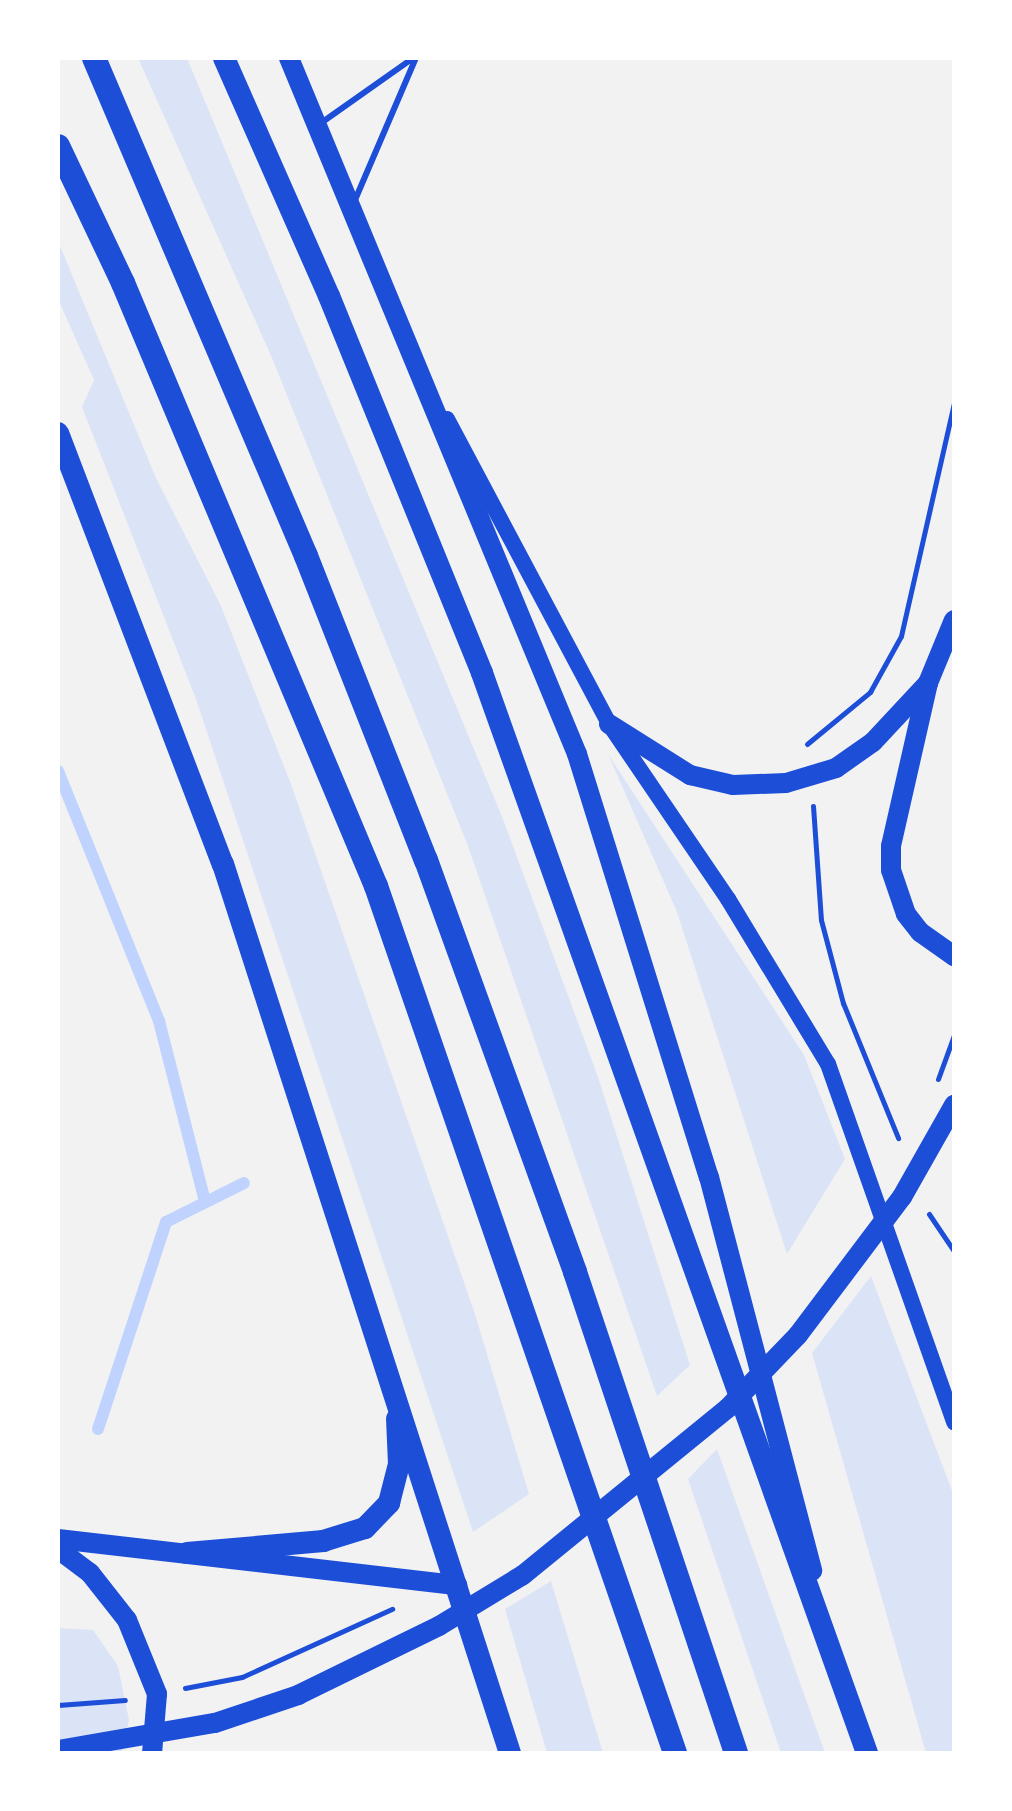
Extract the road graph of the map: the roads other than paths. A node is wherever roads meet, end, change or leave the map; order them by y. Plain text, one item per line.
1 (94, 58) edge
2 (224, 58) edge
3 (289, 58) edge
4 (414, 58) edge
5 (318, 124) junction
6 (58, 146) edge
7 (353, 203) junction
8 (420, 368) junction
9 (58, 433) edge
10 (954, 620) edge
11 (928, 683) junction
12 (609, 724) junction
13 (954, 956) edge
14 (954, 1105) edge
15 (396, 1390) junction
16 (954, 1422) edge
17 (58, 1539) edge
18 (58, 1549) edge
19 (187, 1553) junction
20 (457, 1585) junction
21 (838, 1673) junction
22 (58, 1750) edge
23 (152, 1753) edge
24 (510, 1753) edge
25 (675, 1753) edge
26 (736, 1753) edge
27 (867, 1753) edge

1 - 26 highway
2 - 21 highway
3 - 5 main road
4 - 5 lane
4 - 7 lane
5 - 7 main road
6 - 25 highway
7 - 8 main road
8 - 12 main road
8 - 21 main road
9 - 15 highway
10 - 11 main road
11 - 12 main road
11 - 13 main road
12 - 16 main road
14 - 22 main road
15 - 19 highway
15 - 20 highway
17 - 19 main road
18 - 23 main road
19 - 20 main road
20 - 24 highway
21 - 27 highway

